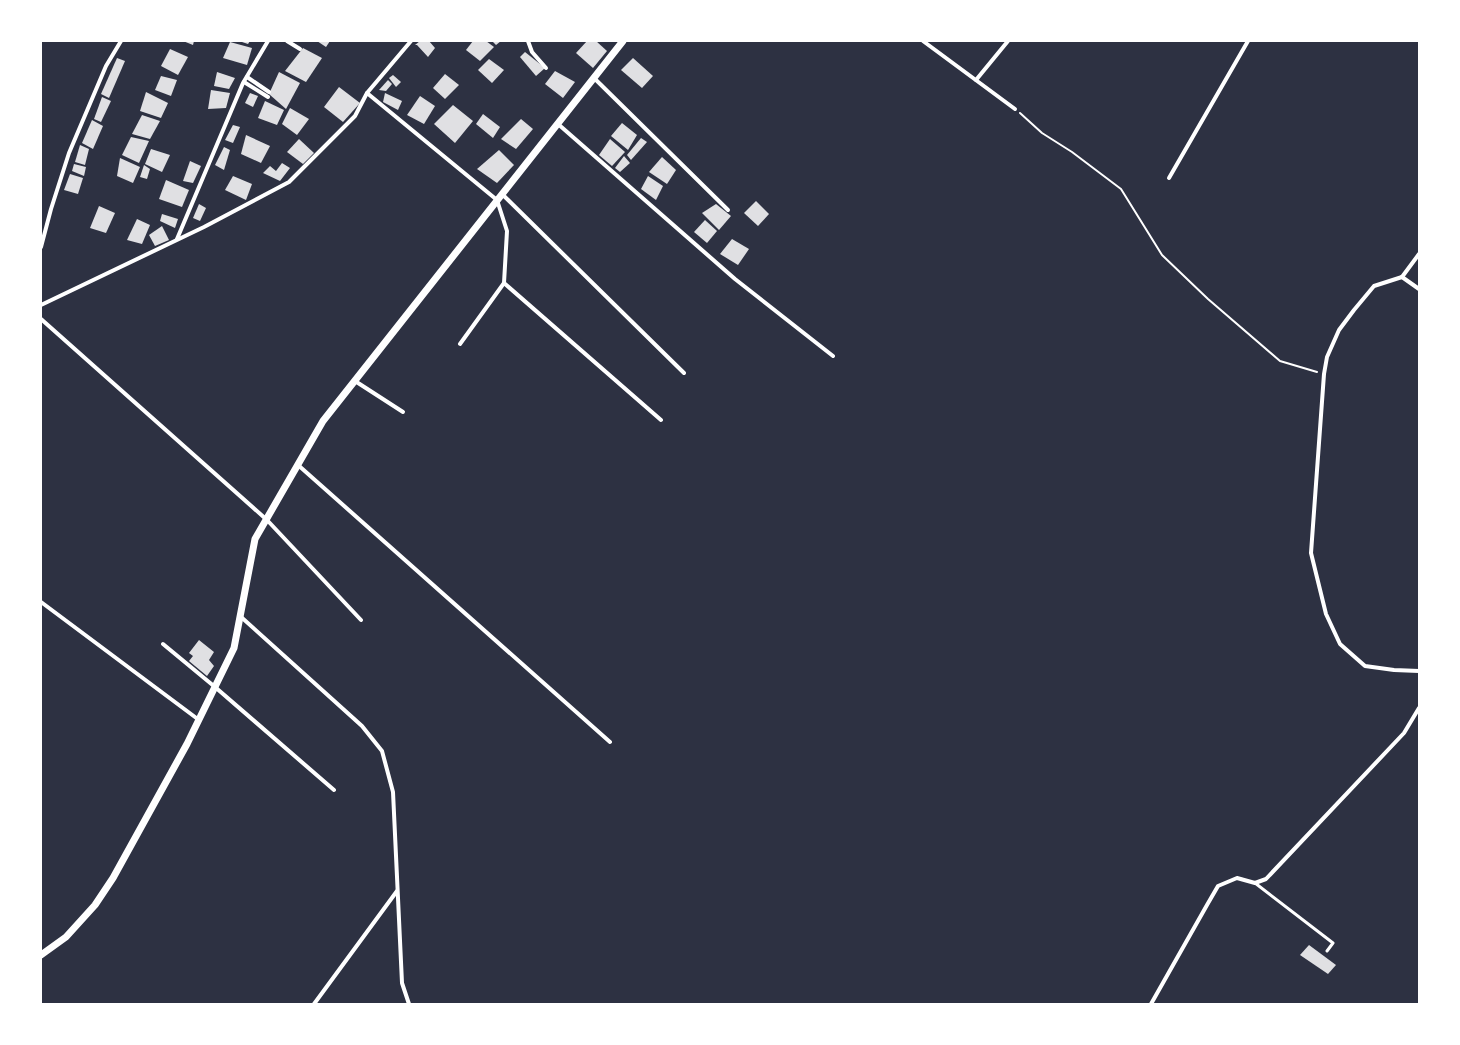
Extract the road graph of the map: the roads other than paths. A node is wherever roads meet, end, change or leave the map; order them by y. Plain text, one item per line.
1 (121, 41) edge
2 (268, 41) edge
3 (287, 41) edge
4 (411, 41) edge
5 (528, 41) edge
6 (623, 41) edge
7 (923, 41) edge
8 (1008, 41) edge
9 (1248, 41) edge
10 (300, 49) dead end
11 (546, 68) dead end
12 (247, 77) junction
13 (594, 78) junction
14 (976, 80) junction
15 (244, 82) junction
16 (367, 93) junction
17 (1015, 109) road end
18 (558, 124) junction
19 (1170, 178) dead end
20 (499, 197) junction
21 (728, 210) dead end
22 (177, 240) junction
23 (41, 247) edge
24 (1419, 254) edge
25 (1402, 277) junction
26 (504, 283) junction
27 (1419, 288) edge
28 (41, 305) edge
29 (41, 319) edge
30 (460, 344) dead end
31 (833, 356) dead end
32 (684, 373) dead end
33 (355, 381) junction
34 (403, 412) dead end
35 (661, 420) dead end
36 (298, 465) junction
37 (267, 520) junction
38 (41, 602) edge
39 (240, 616) junction
40 (361, 620) dead end
41 (163, 644) dead end
42 (1419, 671) edge
43 (215, 687) junction
44 (1419, 708) edge
45 (199, 720) junction
46 (610, 742) dead end
47 (334, 790) dead end
48 (1255, 883) junction
49 (398, 891) junction
50 (1327, 951) dead end
51 (41, 955) edge
52 (314, 1004) edge
53 (409, 1004) edge
54 (1152, 1004) edge

1 - 23 street
2 - 12 street
3 - 10 street
4 - 16 street
5 - 11 street
6 - 13 street
7 - 14 street
8 - 14 street
9 - 19 street
12 - 15 street
12 - 15 street
13 - 18 street
13 - 21 street
14 - 17 street
15 - 22 street
16 - 20 street
16 - 22 street
18 - 20 street
18 - 31 street
20 - 26 street
20 - 32 street
20 - 33 street
22 - 28 street
24 - 25 street
25 - 27 street
25 - 42 street
26 - 30 street
26 - 35 street
29 - 37 street
33 - 34 street
33 - 36 street
36 - 37 street
36 - 46 street
37 - 39 street
37 - 40 street
38 - 45 street
39 - 43 street
39 - 49 street
41 - 43 street
43 - 45 street
43 - 47 street
44 - 48 street
45 - 51 street
48 - 50 lane
48 - 54 street
49 - 52 street
49 - 53 street

